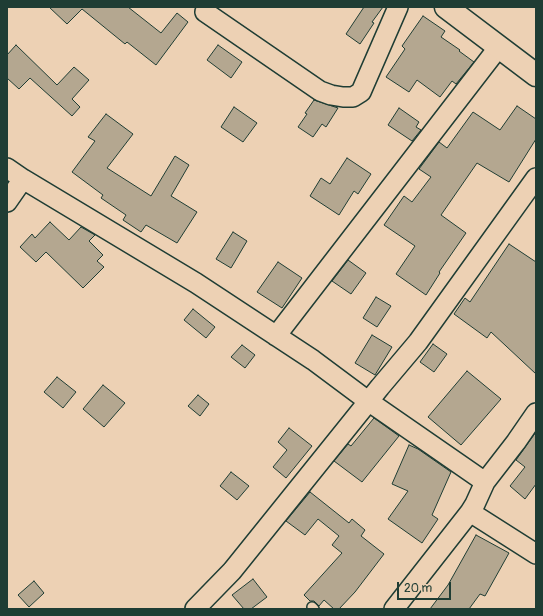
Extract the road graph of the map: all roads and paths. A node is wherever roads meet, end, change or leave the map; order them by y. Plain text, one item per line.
1 (398, 7) edge
2 (446, 7) edge
3 (205, 12) dead end
4 (498, 48) junction
5 (536, 75) edge
6 (7, 168) edge
7 (536, 178) edge
8 (23, 180) junction
9 (7, 202) edge
10 (276, 336) junction
11 (368, 401) junction
12 (536, 412) edge
13 (486, 482) junction
14 (470, 512) junction
15 (536, 554) edge
16 (195, 609) edge
17 (394, 609) edge

1 - 3 street
2 - 4 street
4 - 5 street
4 - 10 street
6 - 8 street
7 - 11 street
8 - 9 street
8 - 10 street
10 - 11 street
11 - 13 street
11 - 16 street
12 - 13 street
13 - 14 street
14 - 15 street
14 - 17 street

